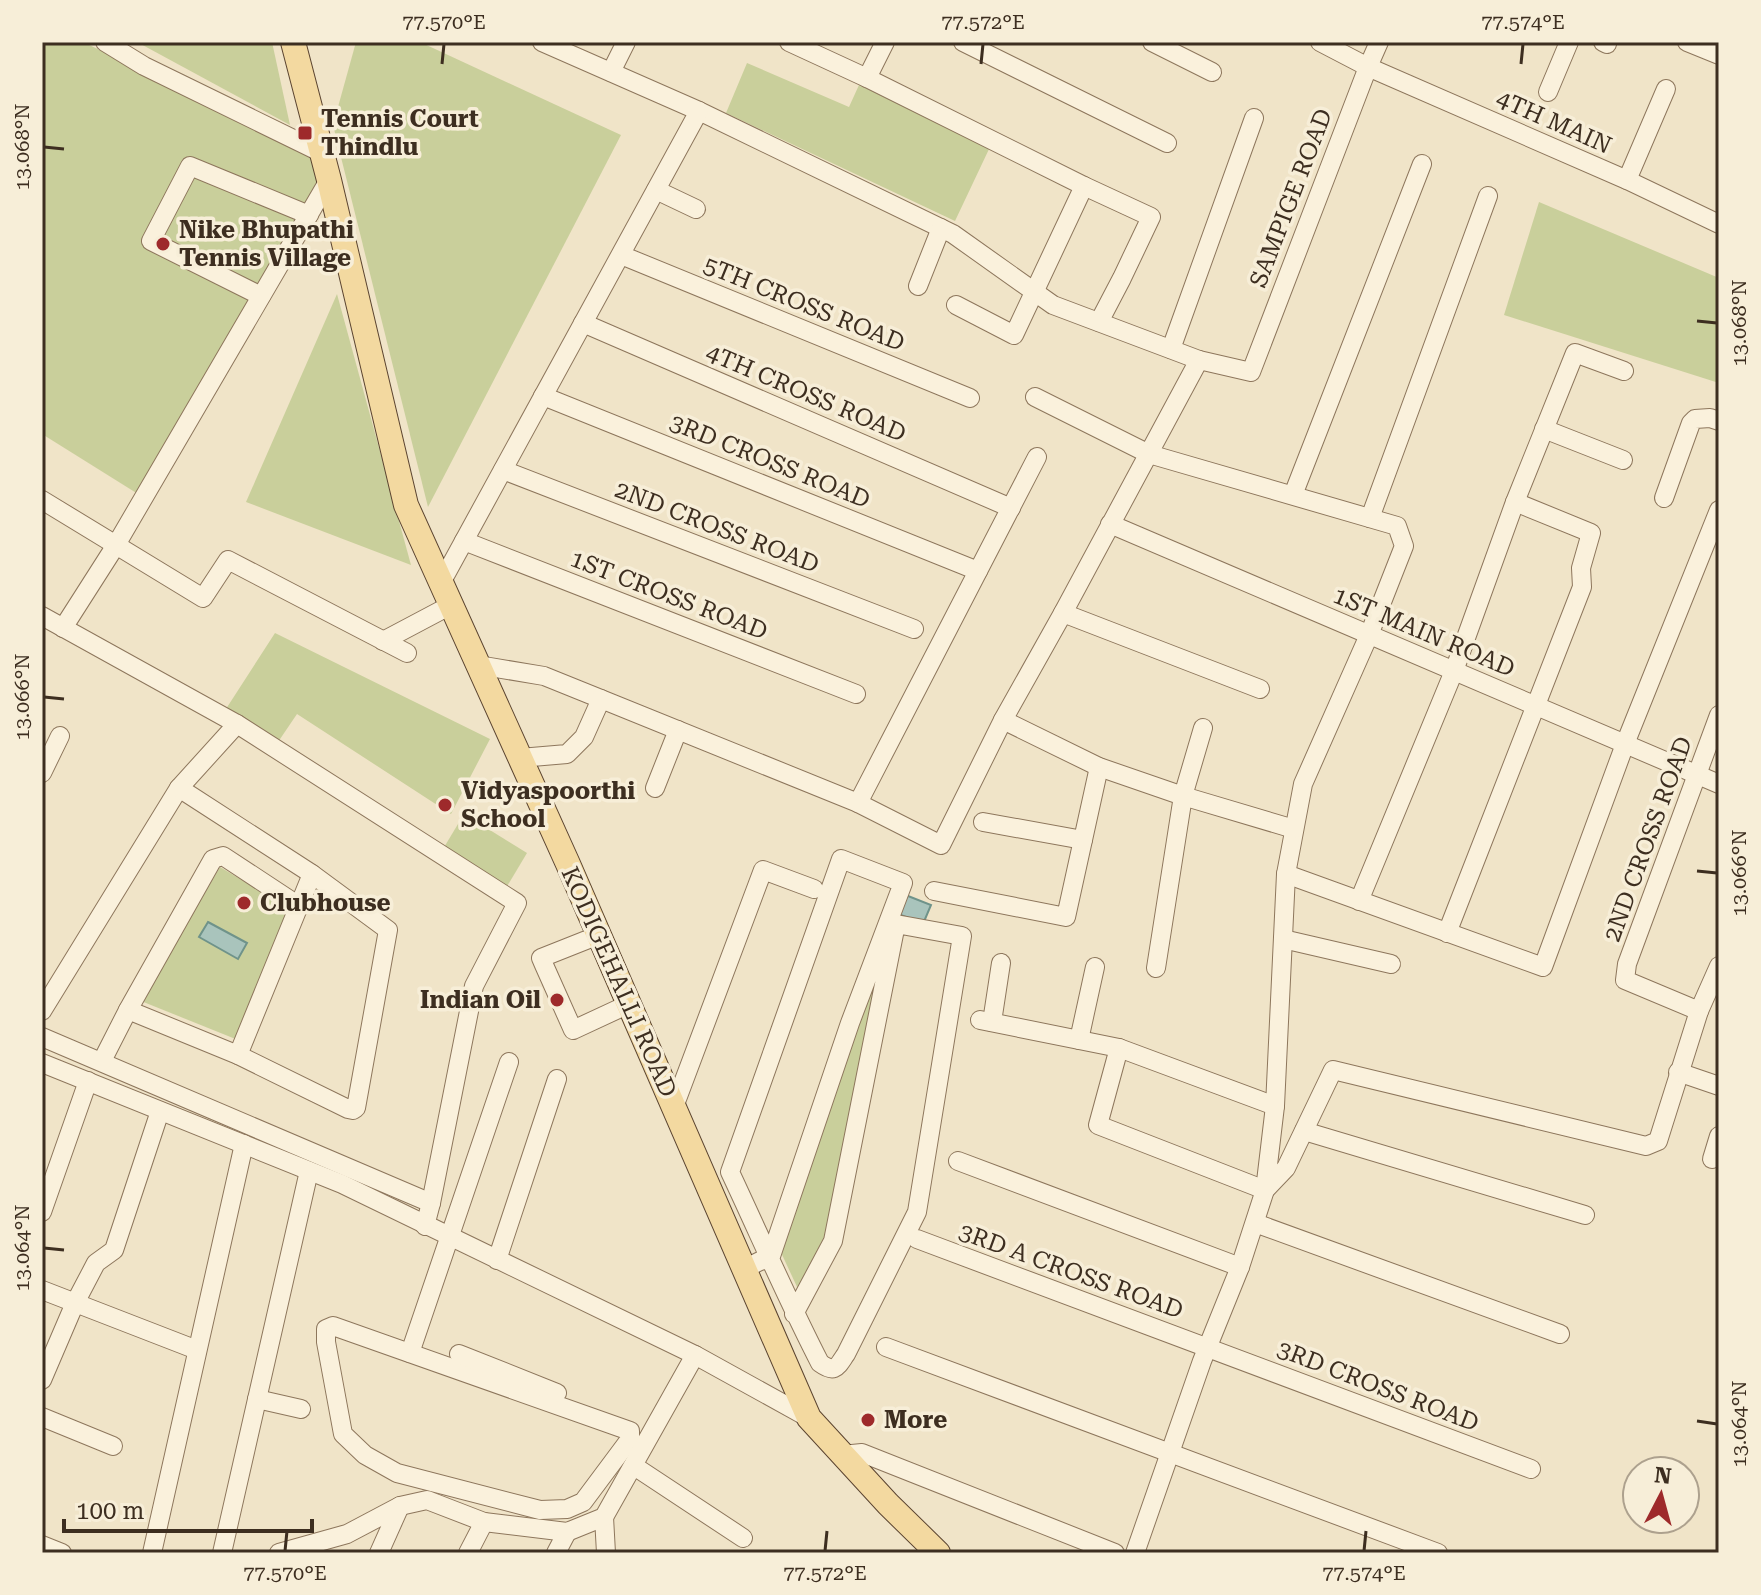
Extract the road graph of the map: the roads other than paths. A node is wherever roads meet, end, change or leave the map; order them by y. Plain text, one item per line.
1 (105, 42) edge
2 (293, 42) edge
3 (542, 42) edge
4 (626, 42) edge
5 (789, 42) edge
6 (885, 42) edge
7 (963, 42) edge
8 (1152, 42) edge
9 (1320, 42) edge
10 (1379, 42) edge
11 (1569, 42) edge
12 (1687, 42) edge
13 (1719, 55) edge
14 (1368, 67) junction
15 (611, 72) junction
16 (1212, 72) dead end
17 (867, 78) junction
18 (1666, 89) dead end
19 (1548, 92) dead end
20 (699, 111) junction
21 (1254, 118) dead end
22 (1167, 143) dead end
23 (322, 153) junction
24 (1422, 164) dead end
25 (329, 180) junction
26 (1627, 180) junction
27 (1084, 186) junction
28 (656, 190) junction
29 (1488, 196) dead end
30 (696, 209) dead end
31 (309, 215) junction
32 (1719, 224) edge
33 (941, 228) junction
34 (621, 255) junction
35 (918, 286) dead end
36 (1034, 291) junction
37 (261, 296) junction
38 (956, 305) dead end
39 (1099, 322) junction
40 (583, 323) junction
41 (1171, 349) junction
42 (1199, 360) junction
43 (1624, 371) dead end
44 (543, 396) junction
45 (1035, 397) dead end
46 (970, 398) dead end
47 (1719, 421) edge
48 (1544, 429) junction
49 (1149, 454) junction
50 (1037, 457) dead end
51 (1623, 460) dead end
52 (503, 470) junction
53 (1293, 495) junction
54 (1664, 498) dead end
55 (42, 500) edge
56 (1515, 502) junction
57 (1011, 508) junction
58 (1719, 510) edge
59 (1370, 518) junction
60 (1110, 524) junction
61 (464, 541) junction
62 (116, 545) junction
63 (978, 571) junction
64 (446, 594) junction
65 (1063, 613) junction
66 (42, 616) edge
67 (63, 628) junction
68 (914, 629) dead end
69 (1369, 635) junction
70 (383, 641) junction
71 (407, 653) dead end
72 (478, 665) junction
73 (1454, 671) junction
74 (1260, 689) dead end
75 (856, 694) dead end
76 (601, 699) junction
77 (1536, 706) junction
78 (1719, 715) edge
79 (1003, 720) junction
80 (237, 724) junction
81 (1203, 728) dead end
82 (678, 730) junction
83 (60, 736) dead end
84 (1625, 744) junction
85 (520, 758) junction
86 (1099, 767) junction
87 (42, 773) edge
88 (1697, 775) junction
89 (1719, 784) edge
90 (179, 788) junction
91 (655, 788) dead end
92 (1183, 796) junction
93 (858, 803) junction
94 (983, 822) dead end
95 (1294, 829) junction
96 (1083, 840) junction
97 (312, 874) junction
98 (1286, 874) junction
99 (814, 889) dead end
100 (934, 891) dead end
101 (1359, 901) junction
102 (299, 906) junction
103 (1447, 933) junction
104 (599, 935) junction
105 (1283, 939) junction
106 (1001, 963) dead end
107 (1391, 964) dead end
108 (1719, 966) edge
109 (1095, 967) dead end
110 (1156, 968) dead end
111 (629, 1004) junction
112 (128, 1010) junction
113 (42, 1011) edge
114 (1699, 1011) junction
115 (42, 1037) edge
116 (1079, 1040) junction
117 (1119, 1048) junction
118 (238, 1055) junction
119 (102, 1061) junction
120 (509, 1062) dead end
121 (42, 1063) edge
122 (124, 1070) junction
123 (1678, 1072) junction
124 (557, 1079) dead end
125 (88, 1081) junction
126 (1719, 1086) edge
127 (115, 1092) junction
128 (1275, 1106) junction
129 (674, 1107) junction
130 (160, 1111) junction
131 (1304, 1131) junction
132 (1719, 1136) edge
133 (244, 1144) junction
134 (1712, 1159) dead end
135 (958, 1161) dead end
136 (309, 1171) junction
137 (1265, 1190) junction
138 (431, 1203) junction
139 (42, 1212) edge
140 (1585, 1215) dead end
141 (1255, 1223) junction
142 (425, 1226) junction
143 (451, 1237) junction
144 (917, 1239) dead end
145 (497, 1260) junction
146 (771, 1261) junction
147 (1240, 1267) junction
148 (746, 1272) junction
149 (42, 1290) edge
150 (75, 1303) junction
151 (794, 1314) junction
152 (1560, 1334) dead end
153 (886, 1347) dead end
154 (1207, 1347) junction
155 (197, 1350) junction
156 (410, 1353) junction
157 (459, 1354) dead end
158 (695, 1355) junction
159 (42, 1380) edge
160 (257, 1399) junction
161 (301, 1409) dead end
162 (42, 1417) edge
163 (809, 1418) junction
164 (653, 1431) junction
165 (113, 1446) dead end
166 (1170, 1452) junction
167 (842, 1455) junction
168 (634, 1466) junction
169 (1531, 1469) dead end
170 (583, 1501) junction
171 (400, 1506) junction
172 (601, 1518) junction
173 (484, 1522) junction
174 (567, 1532) junction
175 (743, 1538) dead end
176 (42, 1545) edge
177 (62, 1553) edge
178 (152, 1553) edge
179 (222, 1553) edge
180 (279, 1553) edge
181 (379, 1553) edge
182 (468, 1553) edge
183 (556, 1553) edge
184 (611, 1553) edge
185 (938, 1553) edge
186 (1115, 1553) edge
187 (1135, 1553) edge
188 (1438, 1553) edge

1 - 23 street
2 - 23 main road, KODIGEHALLI ROAD
3 - 15 street
4 - 15 street
5 - 17 street
6 - 17 street
7 - 22 street
8 - 16 street
9 - 14 street, 4TH MAIN
10 - 14 street, SAMPIGE ROAD
11 - 19 street
12 - 13 street
14 - 26 street, 4TH MAIN
14 - 42 street, SAMPIGE ROAD
15 - 20 street
17 - 27 street
18 - 26 street
20 - 28 street
20 - 33 street
21 - 41 street
23 - 25 main road, KODIGEHALLI ROAD
24 - 53 street
25 - 31 street
25 - 64 main road, KODIGEHALLI ROAD
26 - 32 street, 4TH MAIN
27 - 36 street
27 - 39 street
28 - 30 street
28 - 34 street
29 - 59 street
31 - 37 street
31 - 37 street
33 - 35 street
33 - 36 street
34 - 40 street
34 - 46 street, 5TH CROSS ROAD
36 - 38 street
36 - 39 street
37 - 62 street
39 - 41 street
40 - 44 street
40 - 57 street, 4TH CROSS ROAD
41 - 42 street
42 - 49 street
43 - 48 street
44 - 52 street
44 - 63 street, 3RD CROSS ROAD
45 - 49 street
47 - 54 street
48 - 51 street
48 - 56 street
49 - 53 street
49 - 60 street
50 - 57 street
52 - 61 street
52 - 68 street, 2ND CROSS ROAD
53 - 59 street
55 - 62 street
56 - 73 street
56 - 77 street
57 - 63 street
58 - 84 street
59 - 69 street
60 - 65 street
60 - 69 street, 1ST MAIN ROAD
61 - 64 street
61 - 75 street, 1ST CROSS ROAD
62 - 67 street
62 - 70 street
63 - 93 street
64 - 70 street
64 - 72 main road, KODIGEHALLI ROAD
65 - 74 street
65 - 79 street
66 - 67 street
67 - 80 street
69 - 73 street, 1ST MAIN ROAD
69 - 95 street
70 - 71 street
72 - 76 street
72 - 85 main road, KODIGEHALLI ROAD
73 - 77 street, 1ST MAIN ROAD
73 - 101 street
76 - 82 street
76 - 85 street
77 - 84 street, 1ST MAIN ROAD
77 - 103 street
78 - 88 street, 2ND CROSS ROAD
79 - 86 street
79 - 93 street
80 - 90 street
80 - 138 street
81 - 92 street
82 - 91 street
82 - 93 street
83 - 87 street
84 - 88 street, 1ST MAIN ROAD
84 - 103 street
85 - 104 main road, KODIGEHALLI ROAD
86 - 92 street
86 - 96 street
88 - 89 street, 1ST MAIN ROAD
88 - 114 street, 2ND CROSS ROAD
90 - 97 street
90 - 113 street
92 - 95 street
92 - 110 street
94 - 96 street
95 - 98 street
96 - 100 street
97 - 102 street
97 - 118 street
98 - 101 street
98 - 105 street
99 - 129 street
101 - 103 street
102 - 112 street
102 - 118 street
104 - 111 main road, KODIGEHALLI ROAD
104 - 111 street
105 - 107 street
105 - 128 street
106 - 116 street
108 - 114 street
109 - 116 street
111 - 129 main road, KODIGEHALLI ROAD
112 - 118 street
112 - 119 street
114 - 123 street
115 - 119 street
116 - 117 street
117 - 128 street
117 - 137 street
119 - 122 street
120 - 143 street
121 - 125 street
122 - 127 street
122 - 138 street
123 - 126 street
123 - 131 street
124 - 145 street
125 - 127 street
125 - 139 street
127 - 130 street
128 - 137 street
129 - 148 main road, KODIGEHALLI ROAD
130 - 133 street
130 - 150 street
131 - 137 street
131 - 140 street
132 - 134 street
133 - 136 street
133 - 155 street
135 - 147 street
136 - 142 street
136 - 160 street
137 - 141 street
138 - 142 street
141 - 147 street
141 - 152 street
142 - 143 street
143 - 145 street
143 - 156 street
144 - 154 street, 3RD A CROSS ROAD
145 - 158 street
146 - 146 street
146 - 148 street
146 - 151 street
147 - 154 street
148 - 163 main road, KODIGEHALLI ROAD
149 - 150 street
150 - 155 street
150 - 159 street
151 - 151 street
153 - 166 street
154 - 166 street
154 - 169 street, 3RD CROSS ROAD
155 - 178 street
156 - 170 street
156 - 170 street
157 - 164 street
158 - 163 street
158 - 164 street
160 - 161 street
160 - 179 street
162 - 165 street
163 - 167 main road, KODIGEHALLI ROAD
164 - 168 street
166 - 187 street
166 - 188 street
167 - 185 main road, KODIGEHALLI ROAD
167 - 186 street
168 - 172 street
168 - 175 street
170 - 172 street
171 - 173 street
171 - 180 street
171 - 181 street
172 - 174 street
172 - 184 street
173 - 174 street
173 - 182 street
174 - 183 street
176 - 177 street

